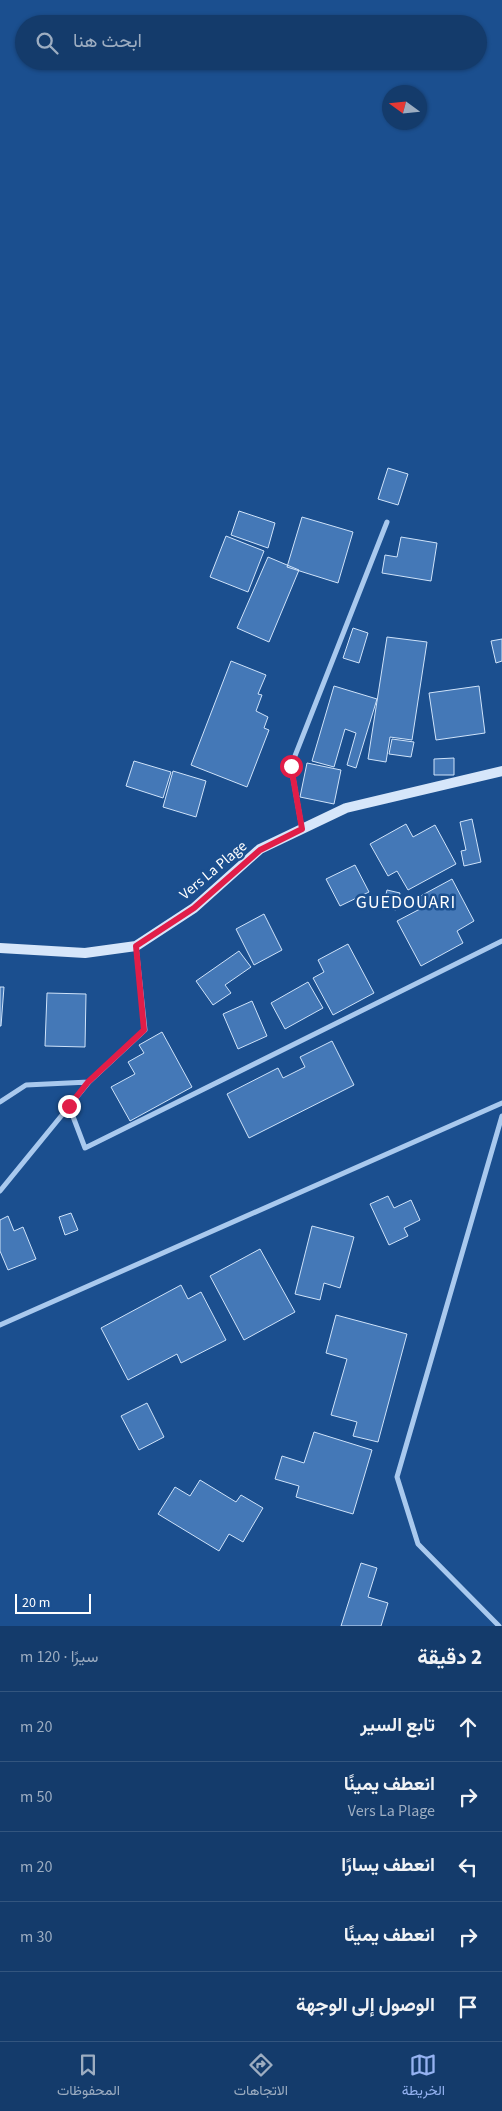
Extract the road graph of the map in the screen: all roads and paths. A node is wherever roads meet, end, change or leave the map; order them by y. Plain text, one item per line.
1 (387, 522) dead end
2 (502, 772) edge
3 (302, 829) junction
4 (502, 941) edge
5 (136, 946) junction
6 (0, 948) edge
7 (88, 1082) junction
8 (0, 1102) edge
9 (502, 1103) edge
10 (69, 1106) junction
11 (502, 1116) edge
12 (0, 1191) edge
13 (0, 1325) edge
14 (499, 1626) edge

1 - 3 street
2 - 3 street, Vers La Plage
3 - 5 street, Vers La Plage
4 - 10 street
5 - 6 street, Vers La Plage
5 - 7 street
7 - 8 street
7 - 10 street
9 - 13 street
10 - 12 street
11 - 14 street

